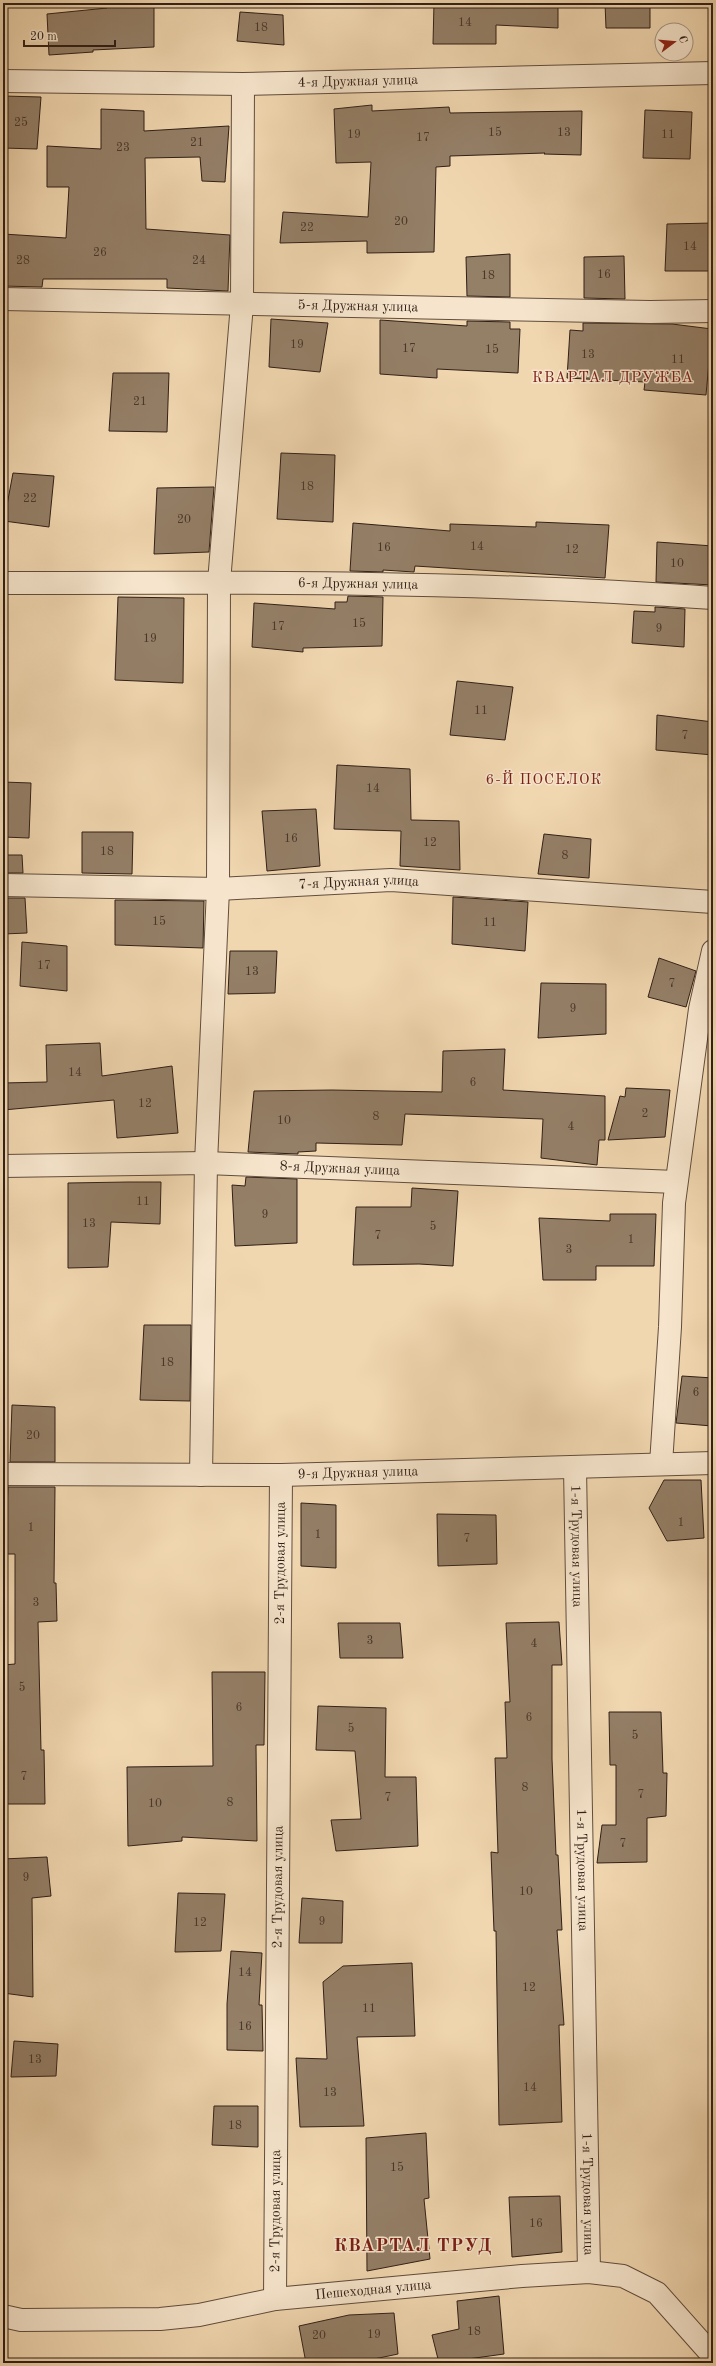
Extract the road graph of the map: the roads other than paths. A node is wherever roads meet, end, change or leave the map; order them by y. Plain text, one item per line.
1 (713, 73) edge
2 (3, 81) edge
3 (243, 84) junction
4 (3, 299) edge
5 (242, 304) junction
6 (713, 312) edge
7 (219, 582) junction
8 (3, 583) edge
9 (713, 598) edge
10 (3, 885) edge
11 (218, 889) junction
12 (713, 902) edge
13 (713, 951) edge
14 (206, 1163) junction
15 (3, 1166) edge
16 (676, 1182) junction
17 (713, 1463) edge
18 (661, 1464) junction
19 (575, 1468) junction
20 (3, 1474) edge
21 (201, 1475) junction
22 (281, 1475) junction
23 (589, 2272) junction
24 (275, 2299) junction
25 (3, 2316) edge
26 (713, 2356) edge

1 - 3 street, 4-я Дружная улица
2 - 3 street, 4-я Дружная улица
3 - 5 street
4 - 5 street, 5-я Дружная улица
5 - 6 street, 5-я Дружная улица
5 - 7 street
7 - 8 street, 6-я Дружная улица
7 - 9 street, 6-я Дружная улица
7 - 11 street
10 - 11 street, 7-я Дружная улица
11 - 12 street, 7-я Дружная улица
11 - 14 street
13 - 16 street
14 - 15 street, 8-я Дружная улица
14 - 16 street, 8-я Дружная улица
14 - 21 street
16 - 18 street
17 - 18 street, 9-я Дружная улица
18 - 19 street, 9-я Дружная улица
19 - 22 street, 9-я Дружная улица
19 - 23 street, 1-я Трудовая улица
20 - 21 street, 9-я Дружная улица
21 - 22 street, 9-я Дружная улица
22 - 24 street, 2-я Трудовая улица
23 - 24 street, Пешеходная улица
23 - 26 street, Пешеходная улица
24 - 25 street, Пешеходная улица

